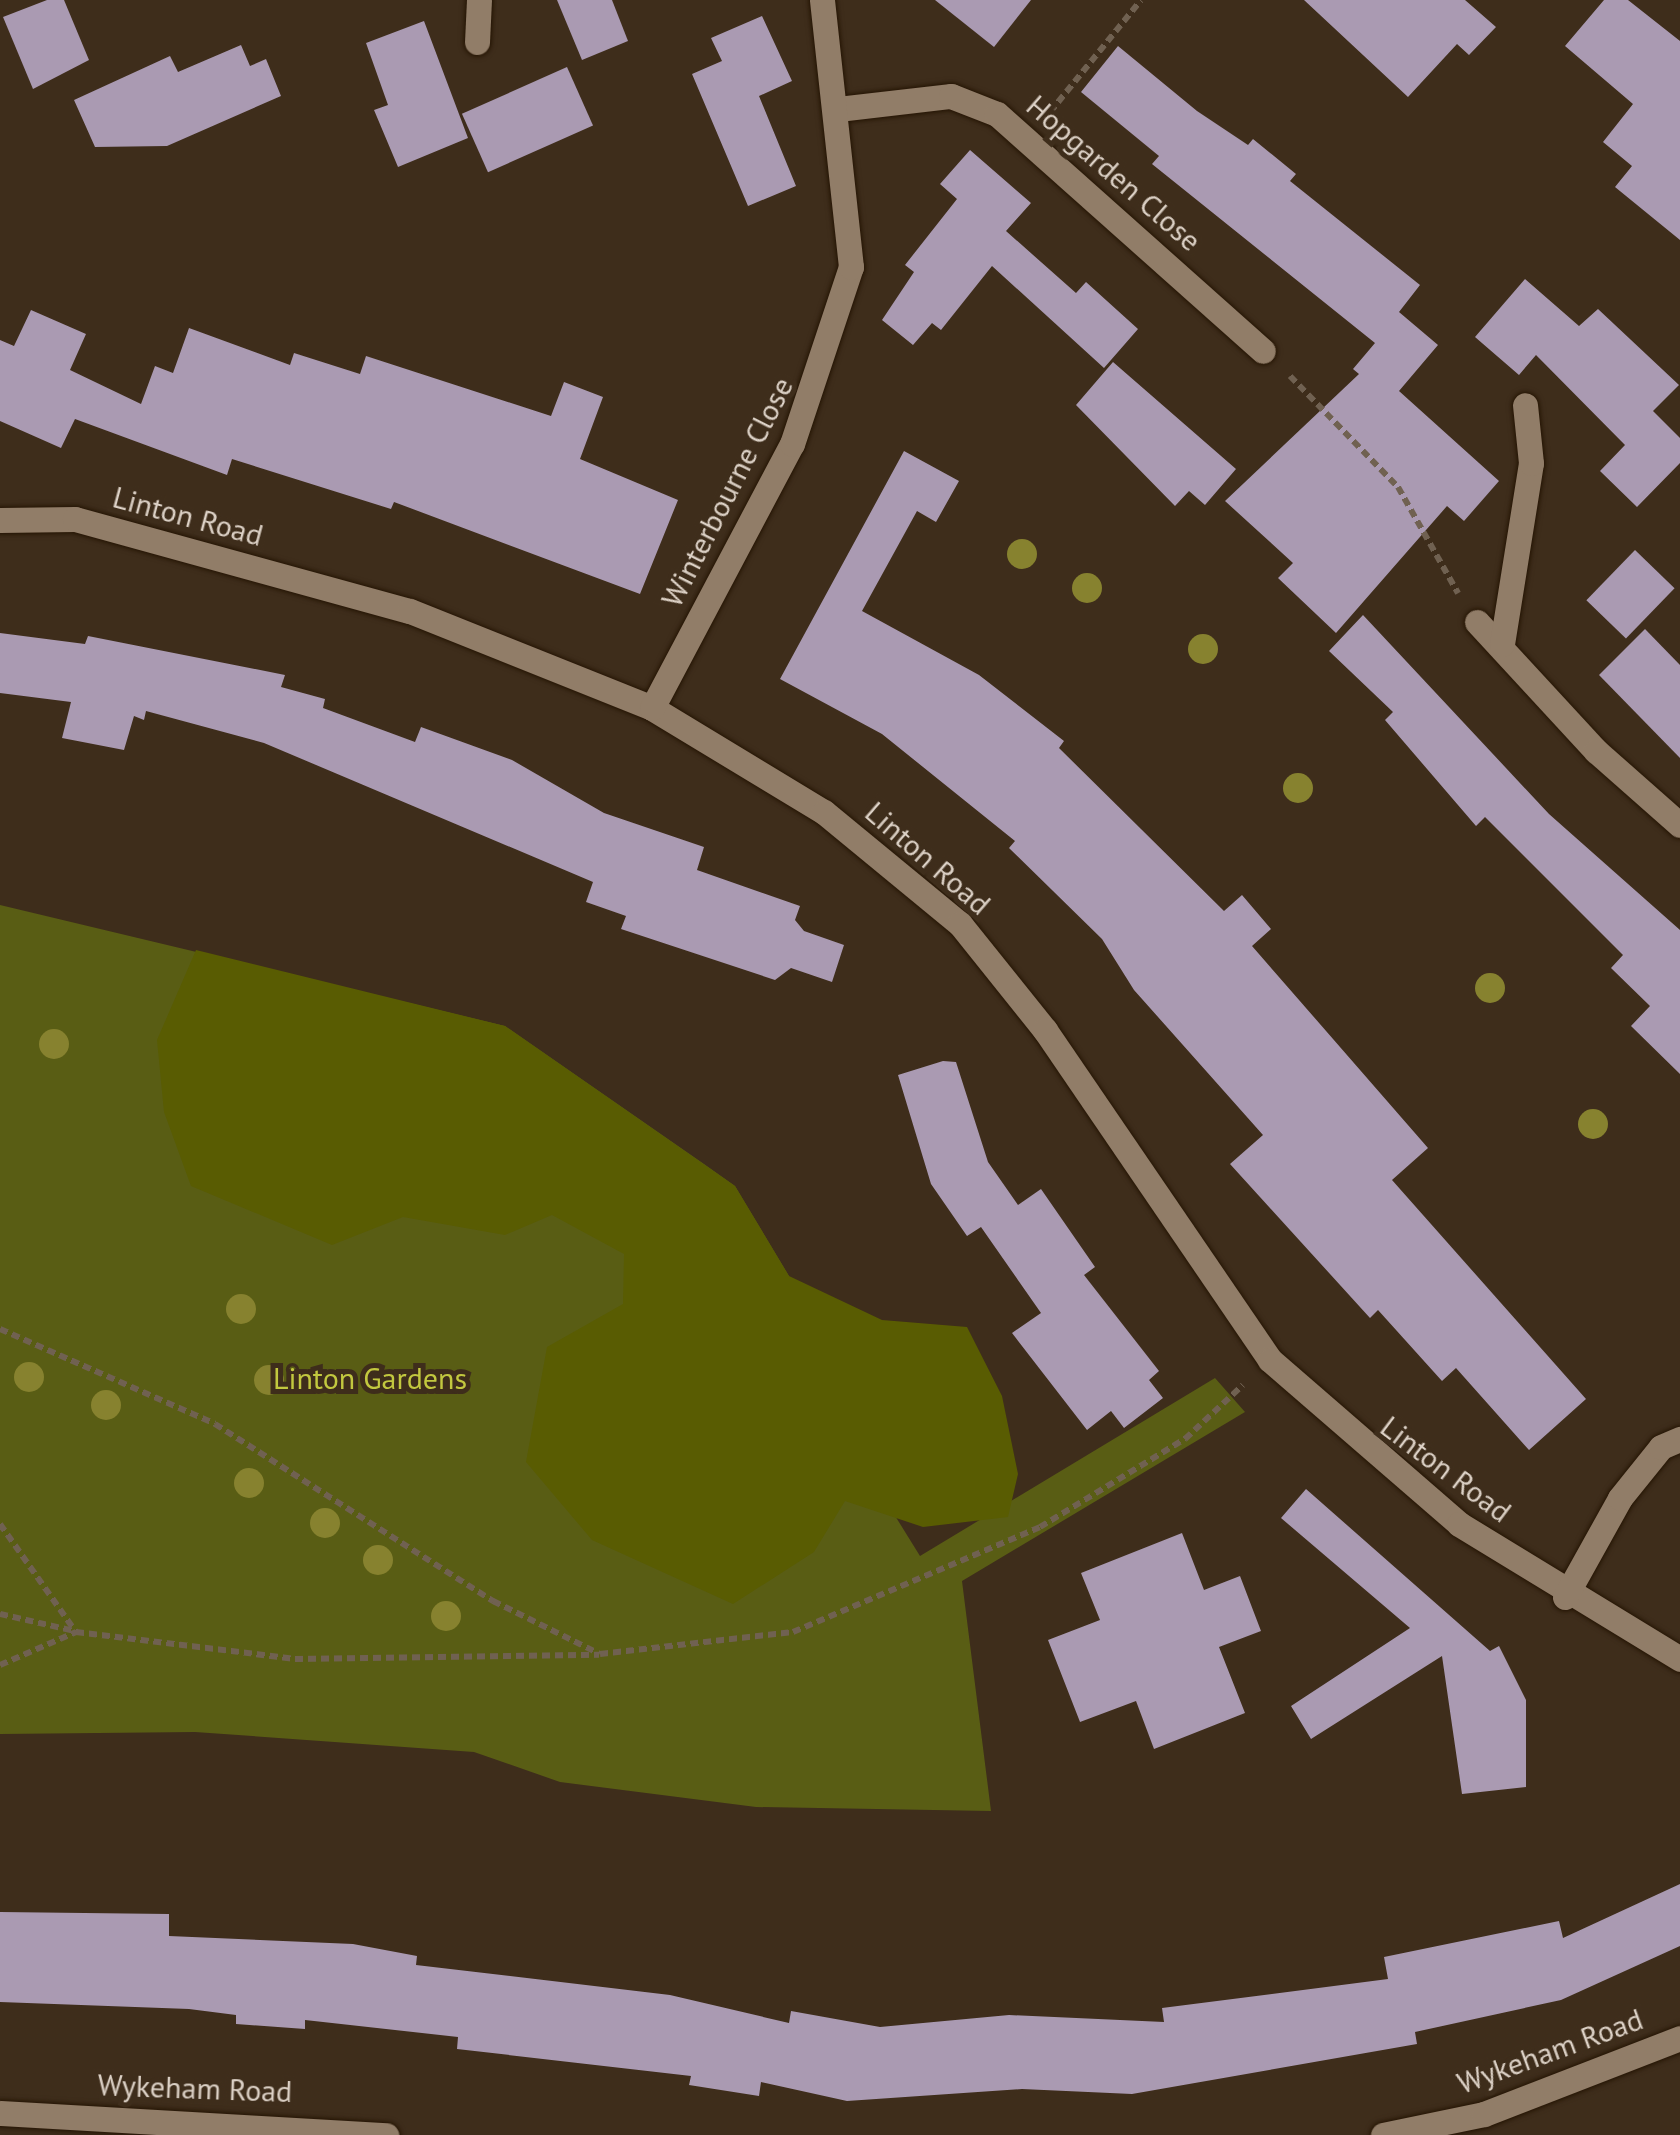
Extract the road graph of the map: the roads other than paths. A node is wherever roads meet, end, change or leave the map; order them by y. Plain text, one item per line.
1 (480, 0) edge
2 (822, 0) edge
3 (477, 42) dead end
4 (838, 109) junction
5 (1263, 351) road end
6 (1525, 405) dead end
7 (0, 520) edge
8 (1478, 622) road end
9 (1502, 644) junction
10 (652, 708) junction
11 (1680, 825) edge
12 (1680, 1439) edge
13 (1566, 1597) junction
14 (1680, 1659) edge
15 (1680, 2038) edge
16 (0, 2114) edge
17 (386, 2135) edge
18 (1384, 2135) edge

1 - 3 street
2 - 4 street, Winterbourne Close
4 - 5 street, Hopgarden Close
4 - 10 street, Winterbourne Close
6 - 9 street
7 - 10 street, Linton Road
8 - 9 street
9 - 11 street
10 - 13 street, Linton Road
12 - 13 street
13 - 14 street, Linton Road
15 - 18 street, Wykeham Road
16 - 17 street, Wykeham Road

